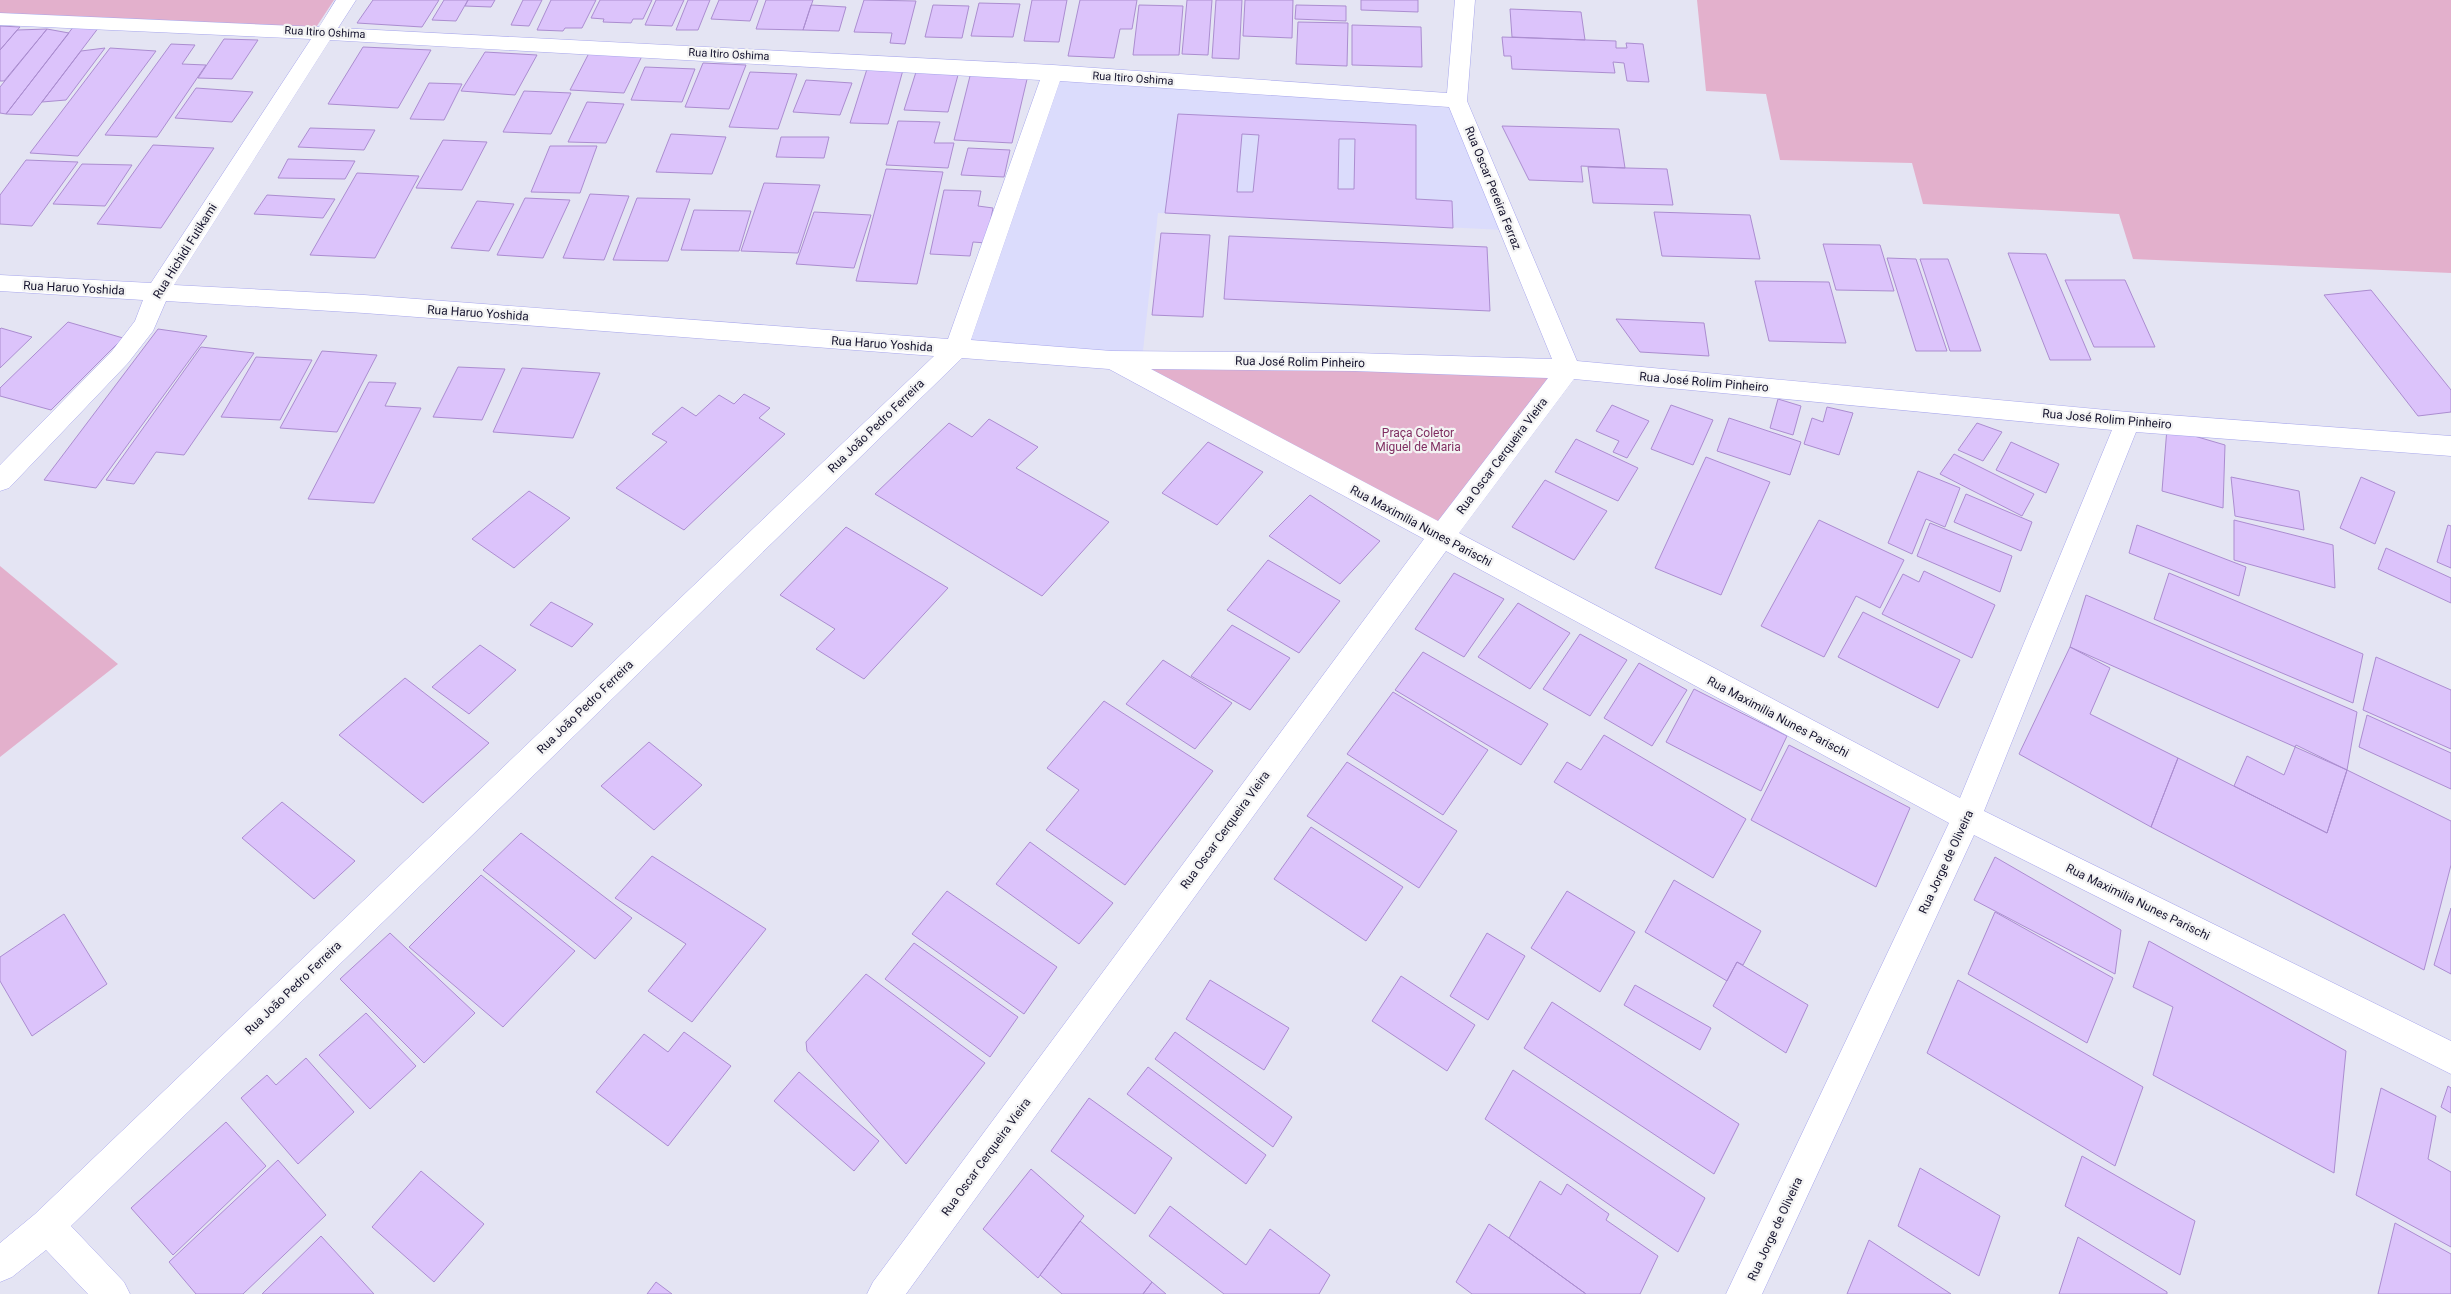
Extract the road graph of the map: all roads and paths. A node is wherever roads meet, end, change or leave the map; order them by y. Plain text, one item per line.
1 (346, 0) edge
2 (1465, 0) edge
3 (0, 19) edge
4 (326, 32) junction
5 (1053, 72) junction
6 (1457, 101) junction
7 (0, 283) edge
8 (157, 293) junction
9 (956, 349) junction
10 (1112, 360) junction
11 (1568, 369) junction
12 (2128, 422) junction
13 (2451, 446) edge
14 (0, 481) edge
15 (1440, 537) junction
16 (1967, 817) junction
17 (2451, 1058) edge
18 (47, 1226) junction
19 (0, 1265) edge
20 (112, 1294) edge
21 (885, 1294) edge
22 (1744, 1294) edge

1 - 4 street, Rua Hichidi Futikami
2 - 6 street, Rua Oscar Pereira Ferraz
3 - 4 street, Rua Itiro Oshima
4 - 5 street, Rua Itiro Oshima
4 - 8 street, Rua Hichidi Futikami
5 - 6 street, Rua Itiro Oshima
5 - 9 street, Rua João Pedro Ferreira
6 - 11 street, Rua Oscar Pereira Ferraz
7 - 8 street, Rua Haruo Yoshida
8 - 9 street, Rua Haruo Yoshida
8 - 14 street, Rua Hichidi Futikami
9 - 10 street, Rua José Rolim Pinheiro
9 - 18 street, Rua João Pedro Ferreira
10 - 11 street, Rua José Rolim Pinheiro
10 - 15 street, Rua Maximilia Nunes Parischi
11 - 12 street, Rua José Rolim Pinheiro
11 - 15 street, Rua Oscar Cerqueira Vieira
12 - 13 street, Rua José Rolim Pinheiro
12 - 16 street, Rua Jorge de Oliveira
15 - 16 street, Rua Maximilia Nunes Parischi
15 - 21 street, Rua Oscar Cerqueira Vieira
16 - 17 street, Rua Maximilia Nunes Parischi
16 - 22 street, Rua Jorge de Oliveira
18 - 19 street, Rua João Pedro Ferreira
18 - 20 street

